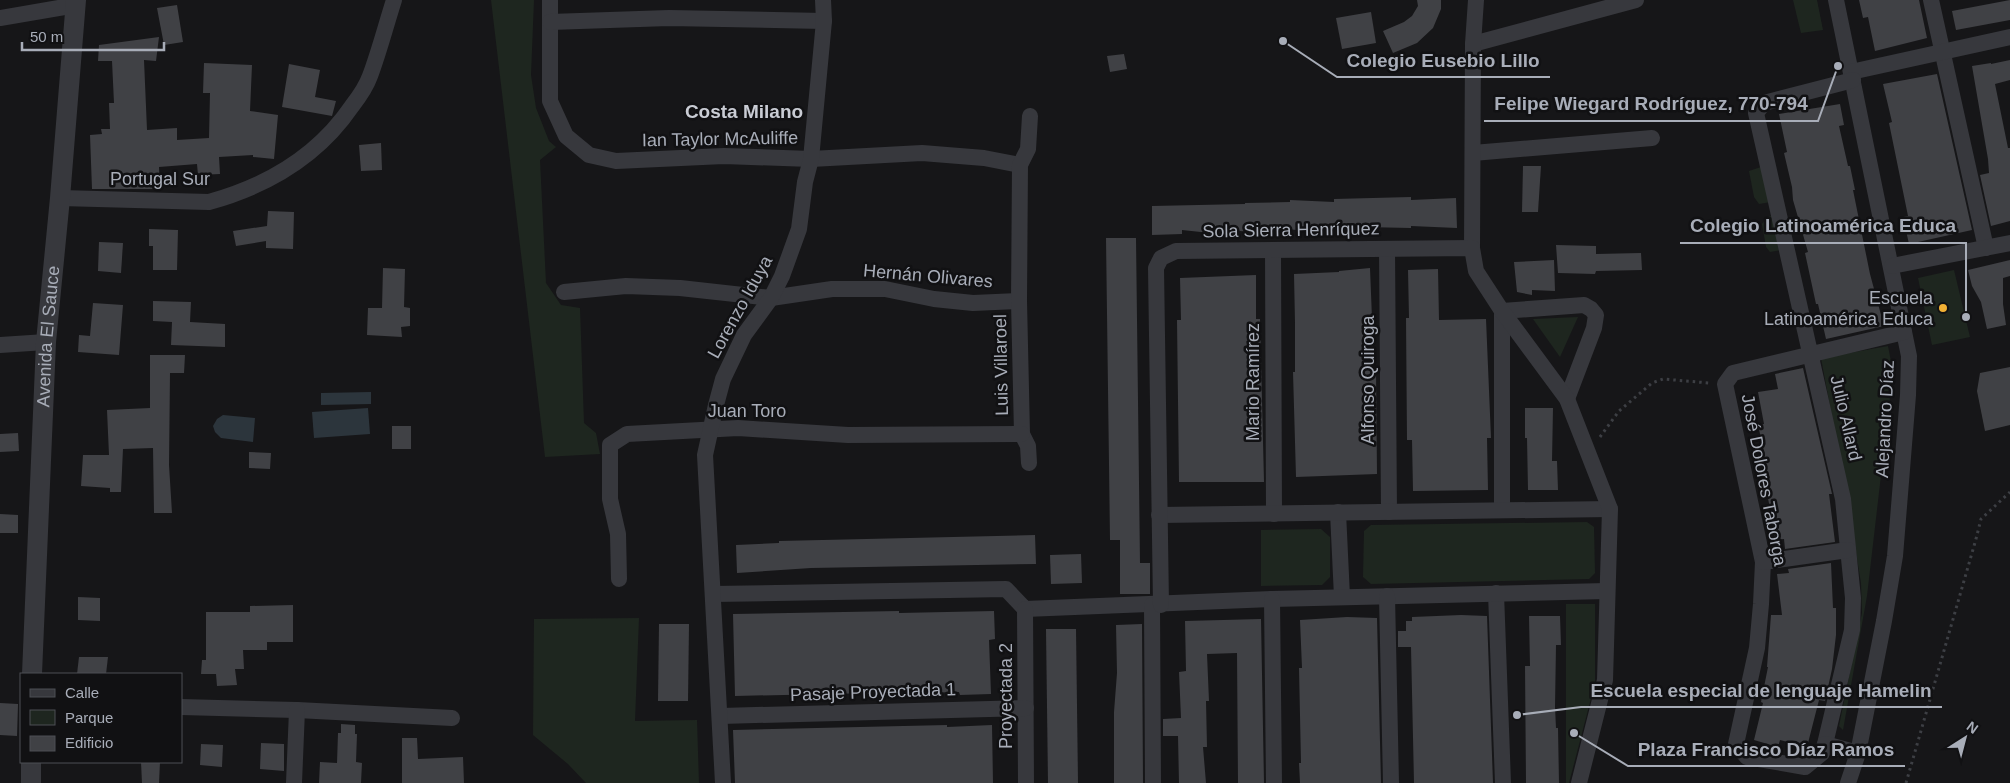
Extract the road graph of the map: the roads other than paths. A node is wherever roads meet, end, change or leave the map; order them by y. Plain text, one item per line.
1 (394, 0) edge
2 (550, 0) edge
3 (823, 0) edge
4 (1476, 0) edge
5 (1636, 0) edge
6 (1836, 0) edge
7 (1931, 0) edge
8 (76, 3) edge
9 (0, 18) edge
10 (824, 21) junction
11 (550, 22) junction
12 (2010, 37) edge
13 (1473, 44) junction
14 (1944, 51) junction
15 (1852, 76) junction
16 (1030, 116) dead end
17 (1652, 138) dead end
18 (1473, 153) junction
19 (811, 159) junction
20 (1020, 165) junction
21 (60, 198) junction
22 (2010, 243) edge
23 (1472, 248) junction
24 (1986, 248) junction
25 (1387, 249) junction
26 (1273, 250) junction
27 (1892, 266) junction
28 (564, 292) dead end
29 (771, 298) junction
30 (1019, 300) junction
31 (1502, 311) junction
32 (1904, 332) junction
33 (46, 342) junction
34 (0, 345) edge
35 (1810, 354) junction
36 (1567, 399) junction
37 (711, 431) junction
38 (1022, 434) junction
39 (1029, 463) dead end
40 (1610, 509) junction
41 (1502, 510) junction
42 (1338, 512) junction
43 (1388, 512) junction
44 (1274, 514) junction
45 (1159, 515) junction
46 (1848, 550) junction
47 (1763, 562) junction
48 (618, 579) dead end
49 (1606, 591) junction
50 (1496, 593) junction
51 (713, 594) junction
52 (1387, 596) junction
53 (1342, 597) junction
54 (1272, 599) junction
55 (1156, 605) junction
56 (1026, 609) junction
57 (32, 673) edge
58 (182, 707) edge
59 (1026, 708) junction
60 (297, 710) junction
61 (720, 716) junction
62 (452, 718) dead end
63 (1825, 744) junction
64 (1858, 753) junction
65 (31, 763) edge
66 (31, 783) edge
67 (294, 783) edge
68 (723, 783) edge
69 (1026, 783) edge
70 (1152, 783) edge
71 (1274, 783) edge
72 (1391, 783) edge
73 (1503, 783) edge
74 (1579, 783) edge
75 (1848, 783) edge

1 - 21 street, Portugal Sur
2 - 11 street, Ian Taylor McAuliffe
3 - 10 street, Lorenzo Iduya
4 - 13 street
5 - 13 street
6 - 15 street, Alejandro Díaz
7 - 14 street
8 - 9 street
8 - 21 street, Avenida El Sauce
10 - 11 street
10 - 19 street, Lorenzo Iduya
11 - 19 street, Ian Taylor McAuliffe
12 - 14 street
13 - 18 street
14 - 15 street
14 - 24 street
15 - 27 street, Alejandro Díaz
15 - 35 street, Julio Allard
16 - 20 street, Luis Villaroel
17 - 18 street
18 - 23 street
19 - 20 street, Ian Taylor McAuliffe
19 - 29 street, Lorenzo Iduya
20 - 30 street, Luis Villaroel
21 - 33 street, Avenida El Sauce
22 - 24 street
23 - 25 street, Sola Sierra Henríquez
23 - 31 street
24 - 27 street
25 - 26 street, Sola Sierra Henríquez
25 - 43 street, Alfonso Quiroga
26 - 44 street, Mario Ramírez
26 - 45 street, Sola Sierra Henríquez
27 - 32 street, Alejandro Díaz
28 - 29 street, Hernán Olivares
29 - 30 street, Hernán Olivares
29 - 37 street, Lorenzo Iduya
30 - 38 street, Luis Villaroel
31 - 36 street
31 - 36 street
31 - 41 street
32 - 35 street
32 - 64 street, Alejandro Díaz
33 - 34 street
33 - 57 street, Avenida El Sauce
35 - 46 street, Julio Allard
35 - 47 street, José Dolores Taborga
36 - 40 street
37 - 38 street, Juan Toro
37 - 48 street, Juan Toro
37 - 51 street, Lorenzo Iduya
38 - 39 street, Luis Villaroel
40 - 41 street
40 - 49 street
41 - 43 street
42 - 43 street
42 - 44 street
42 - 53 street
44 - 45 street
45 - 55 street, Sola Sierra Henríquez
46 - 47 street
46 - 63 street, Julio Allard
47 - 63 street, José Dolores Taborga
49 - 50 street
49 - 74 street
50 - 52 street
50 - 73 street
51 - 56 street
51 - 61 street, Lorenzo Iduya
52 - 53 street
52 - 72 street
53 - 54 street
54 - 55 street
54 - 71 street
55 - 56 street
55 - 70 street, Sola Sierra Henríquez
56 - 59 street, Proyectada 2
58 - 60 street
59 - 61 street, Pasaje Proyectada 1
59 - 69 street, Proyectada 2
60 - 62 street
60 - 67 street
61 - 68 street, Lorenzo Iduya
63 - 64 street
64 - 75 street, Alejandro Díaz
65 - 66 street

